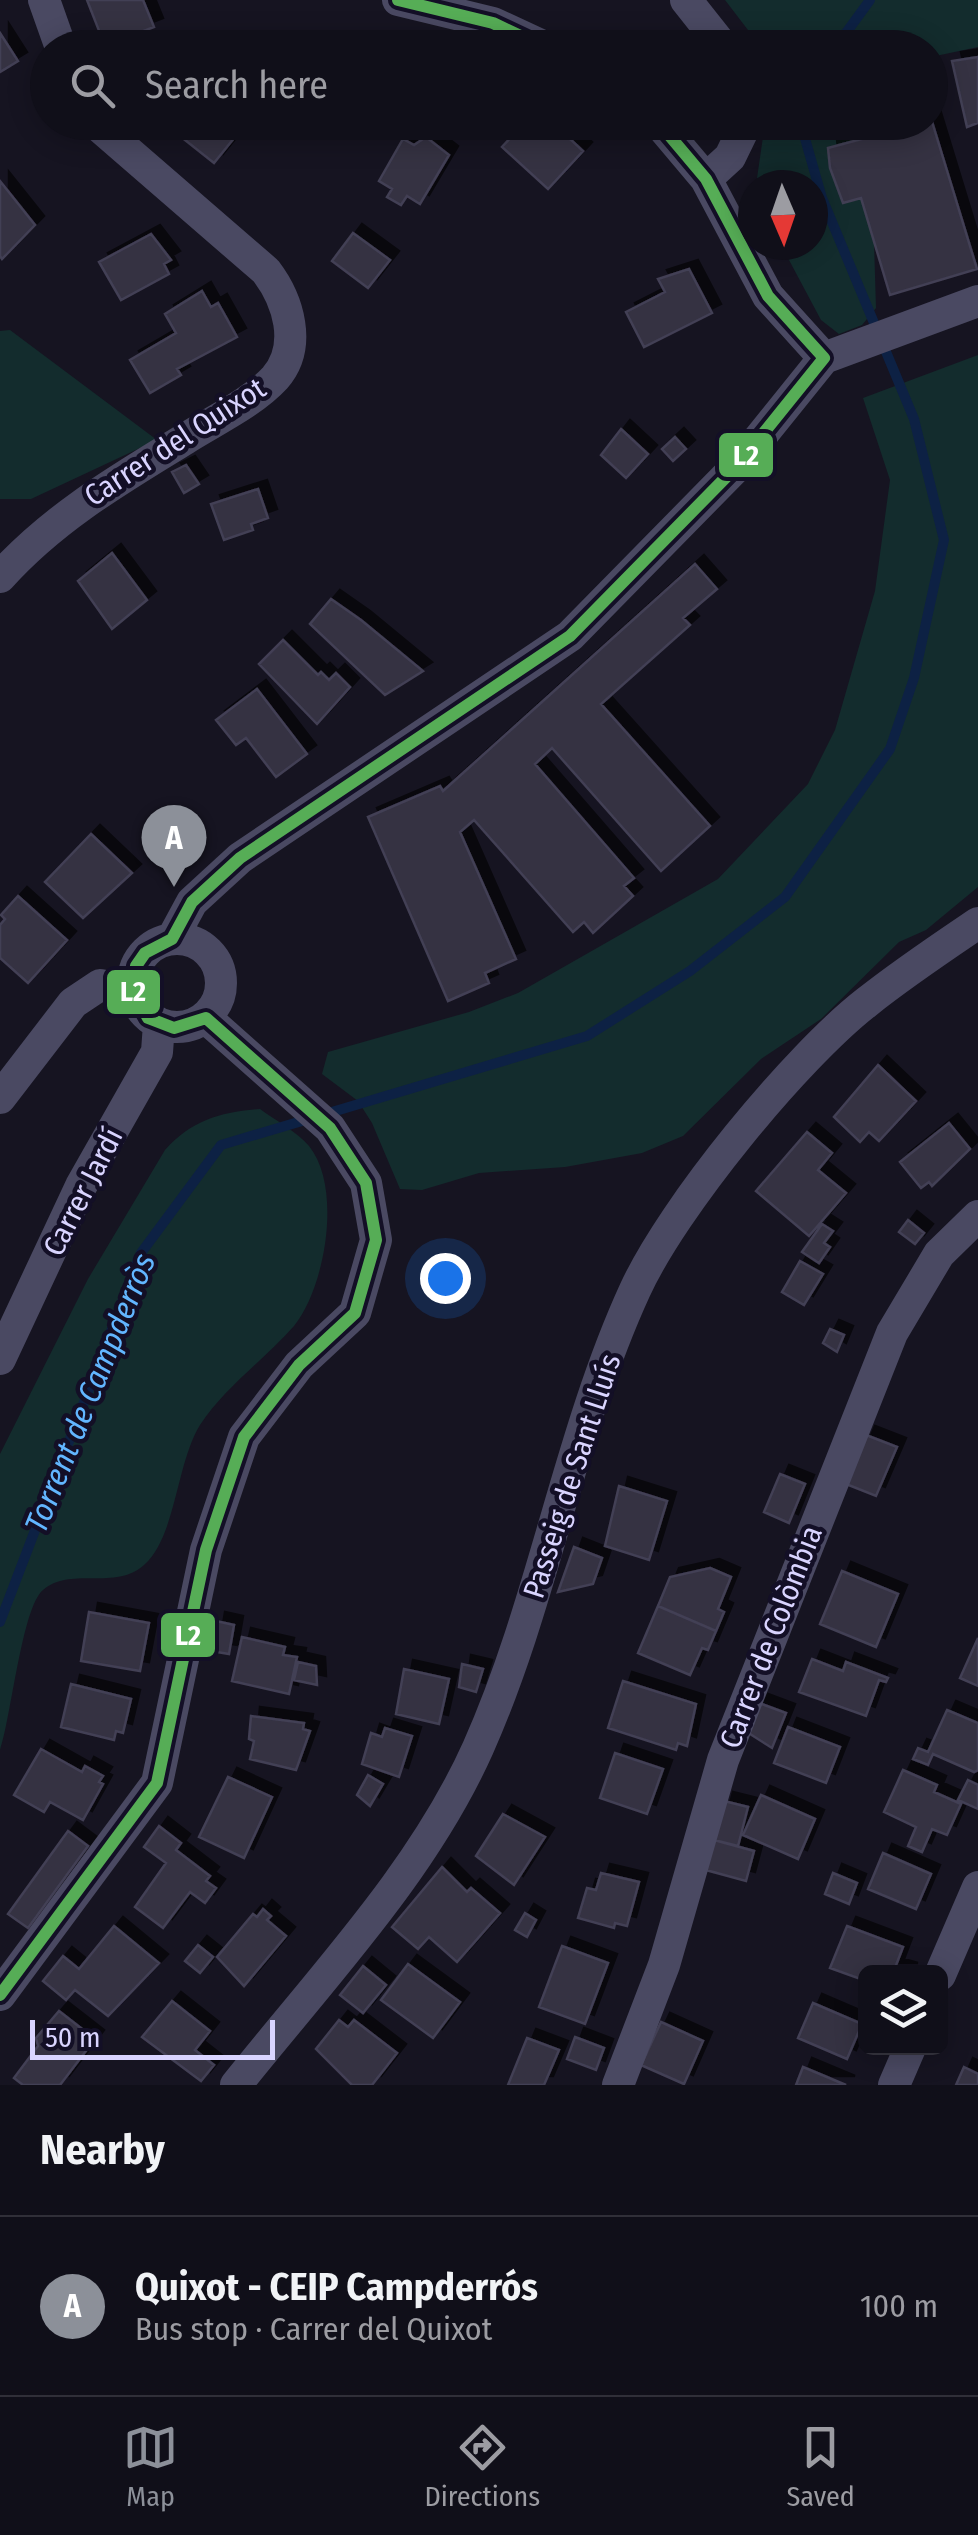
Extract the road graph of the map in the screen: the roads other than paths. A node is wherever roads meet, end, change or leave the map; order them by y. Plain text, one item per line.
1 (44, 0) edge
2 (398, 0) edge
3 (686, 0) edge
4 (55, 30) edge
5 (508, 30) edge
6 (710, 30) edge
7 (115, 140) edge
8 (673, 140) edge
9 (738, 140) edge
10 (706, 179) junction
11 (978, 301) edge
12 (824, 358) junction
13 (0, 577) edge
14 (978, 923) edge
15 (172, 939) junction
16 (132, 991) junction
17 (206, 1018) junction
18 (159, 1024) junction
19 (0, 1098) edge
20 (978, 1216) edge
21 (0, 1358) edge
22 (978, 1887) edge
23 (944, 1965) edge
24 (0, 1995) edge
25 (907, 2055) edge
26 (236, 2085) edge
27 (618, 2085) edge
28 (894, 2085) edge

1 - 4 street
2 - 5 street
3 - 6 street
7 - 13 street, Carrer del Quixot
8 - 10 street
9 - 10 street
10 - 12 street
11 - 12 street
12 - 15 street
14 - 26 street, Passeig de Sant Lluís
15 - 16 street
15 - 17 street
16 - 18 street
16 - 19 street
17 - 18 street
17 - 24 street
18 - 21 street, Carrer Jardí
20 - 27 street, Carrer de Colòmbia
22 - 23 street
25 - 28 street

